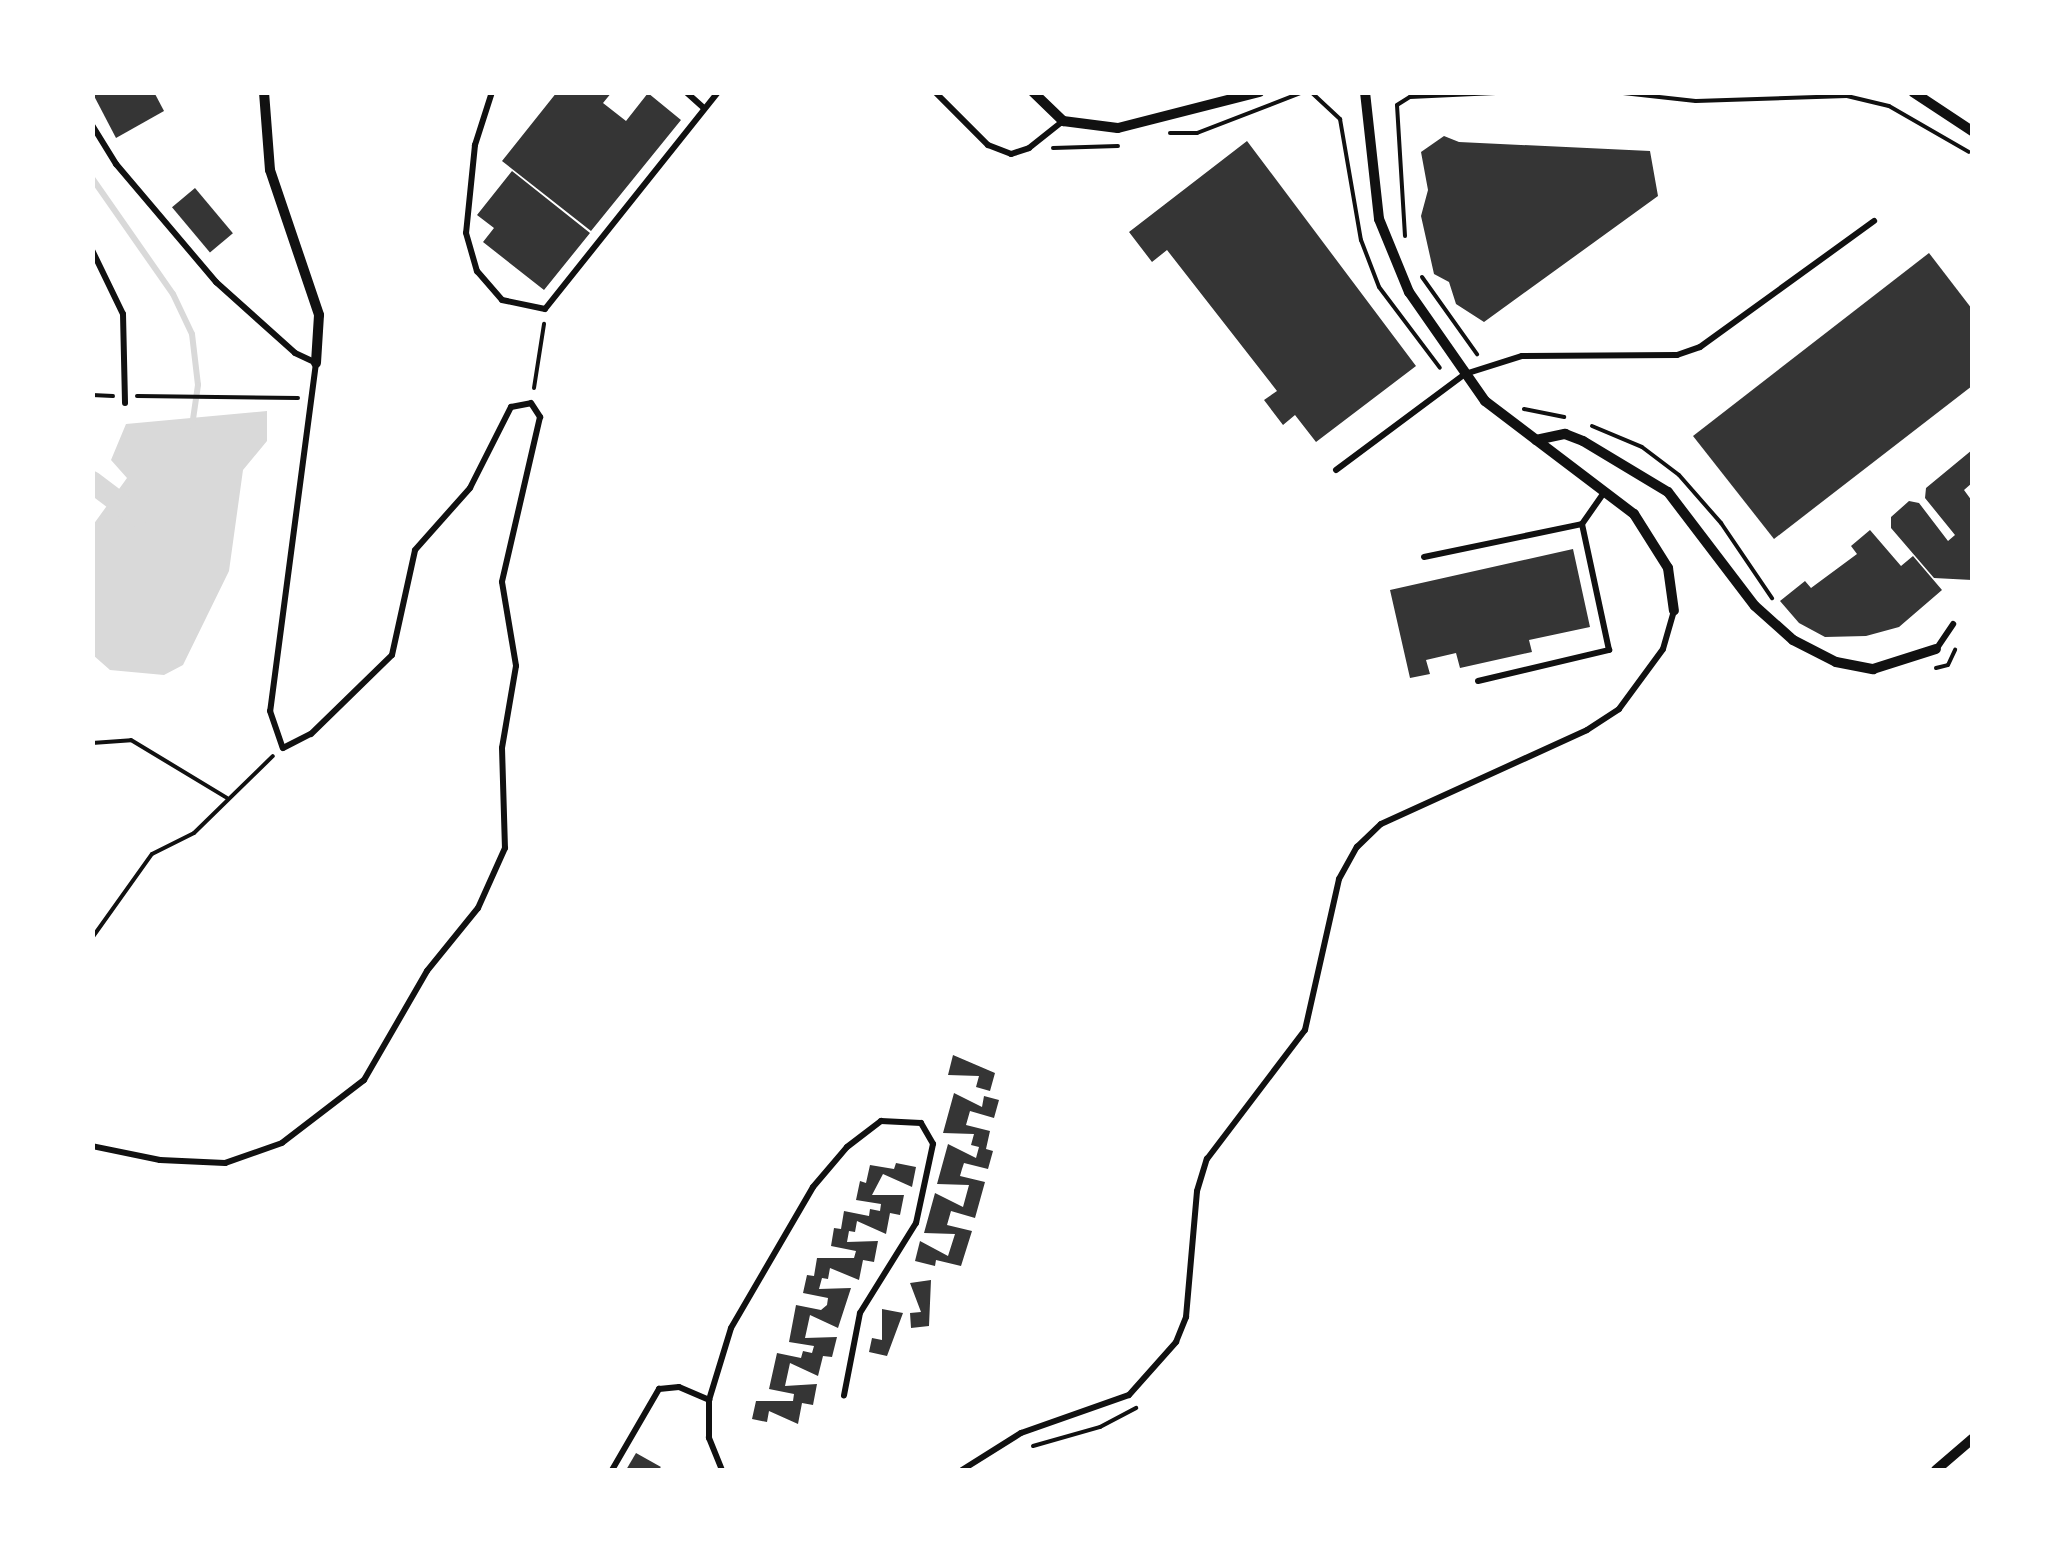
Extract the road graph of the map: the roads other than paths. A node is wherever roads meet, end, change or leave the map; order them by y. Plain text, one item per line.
1 (264, 92) edge
2 (492, 92) edge
3 (686, 92) edge
4 (718, 92) edge
5 (935, 92) edge
6 (1033, 92) edge
7 (1258, 92) edge
8 (1365, 92) edge
9 (1913, 92) edge
10 (704, 108) junction
11 (1063, 121) junction
12 (92, 125) edge
13 (1972, 131) edge
14 (1874, 221) dead end
15 (92, 250) edge
16 (316, 362) junction
17 (1465, 374) junction
18 (125, 403) dead end
19 (1536, 440) junction
20 (1336, 470) dead end
21 (1604, 492) junction
22 (1582, 524) junction
23 (1424, 557) dead end
24 (1674, 611) joint
25 (1953, 624) dead end
26 (1936, 650) joint
27 (1478, 681) dead end
28 (92, 1146) edge
29 (844, 1395) dead end
30 (709, 1400) junction
31 (1972, 1438) edge
32 (612, 1470) edge
33 (722, 1470) edge
34 (962, 1470) edge
35 (1936, 1470) edge

1 - 16 street
2 - 10 lane
3 - 10 lane
4 - 10 lane
5 - 11 lane
6 - 11 street
7 - 11 street
8 - 17 street
9 - 13 street
12 - 16 lane
14 - 17 lane
15 - 18 lane
16 - 28 lane
17 - 19 street
17 - 20 lane
19 - 21 street
19 - 26 street
21 - 22 lane
21 - 24 street
22 - 23 lane
22 - 27 lane
24 - 34 lane
25 - 26 lane
29 - 30 lane
30 - 32 lane
30 - 33 lane
31 - 35 street

